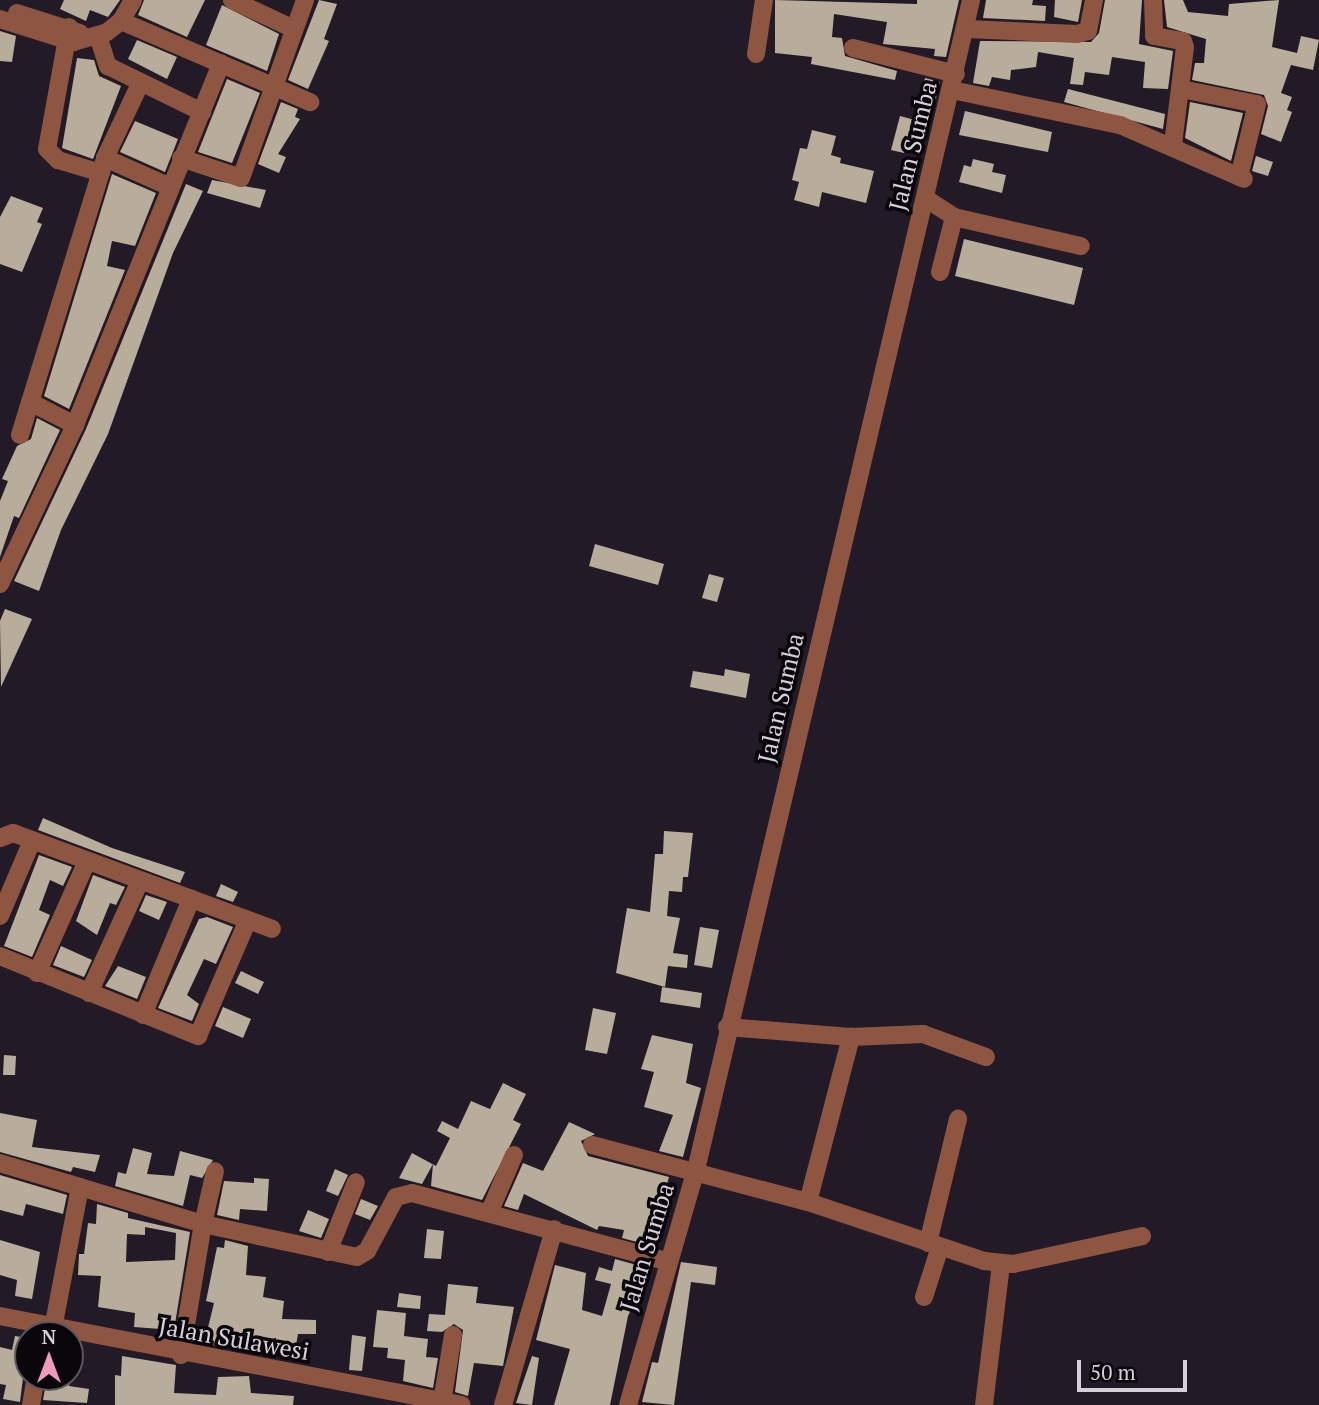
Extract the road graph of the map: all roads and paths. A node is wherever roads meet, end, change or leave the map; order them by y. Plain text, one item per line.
1 (133, 0) edge
2 (232, 0) edge
3 (305, 0) edge
4 (764, 0) edge
5 (971, 0) edge
6 (1094, 0) edge
7 (1153, 0) edge
8 (0, 8) edge
9 (0, 19) edge
10 (121, 21) junction
11 (294, 29) junction
12 (966, 29) junction
13 (67, 34) junction
14 (91, 38) junction
15 (853, 48) dead end
16 (756, 54) dead end
17 (221, 63) junction
18 (954, 82) junction
19 (140, 85) junction
20 (278, 88) junction
21 (1181, 89) junction
22 (310, 102) dead end
23 (202, 112) junction
24 (1173, 145) junction
25 (181, 158) junction
26 (103, 166) junction
27 (168, 186) junction
28 (925, 198) junction
29 (954, 217) junction
30 (1081, 246) dead end
31 (940, 272) dead end
32 (30, 402) junction
33 (75, 425) junction
34 (20, 435) dead end
35 (0, 584) edge
36 (0, 838) edge
37 (32, 841) junction
38 (86, 861) junction
39 (140, 881) junction
40 (191, 899) junction
41 (0, 916) edge
42 (248, 920) junction
43 (272, 929) dead end
44 (0, 956) edge
45 (37, 973) junction
46 (89, 993) junction
47 (143, 1015) junction
48 (727, 1027) junction
49 (850, 1037) junction
50 (986, 1057) dead end
51 (958, 1119) dead end
52 (592, 1145) dead end
53 (514, 1155) dead end
54 (0, 1163) edge
55 (696, 1170) junction
56 (215, 1171) dead end
57 (356, 1182) dead end
58 (80, 1187) junction
59 (808, 1202) junction
60 (489, 1213) junction
61 (203, 1224) junction
62 (554, 1229) junction
63 (1142, 1236) dead end
64 (934, 1245) junction
65 (328, 1252) junction
66 (665, 1261) junction
67 (1001, 1264) junction
68 (924, 1297) dead end
69 (0, 1316) edge
70 (17, 1321) edge
71 (49, 1321) edge
72 (453, 1335) dead end
73 (84, 1337) edge
74 (181, 1355) junction
75 (442, 1402) junction
76 (461, 1405) edge
77 (503, 1405) edge
78 (628, 1405) edge
79 (984, 1405) edge

1 - 10 street
2 - 11 street
3 - 11 street
4 - 16 street
5 - 12 street, Jalan Sumba
6 - 12 street
7 - 21 street
8 - 13 street
9 - 13 street
10 - 14 street
10 - 17 street
11 - 20 street
12 - 18 street, Jalan Sumba
13 - 14 street
13 - 26 street
14 - 19 street
15 - 18 street
17 - 20 street
17 - 23 street
18 - 24 street
18 - 28 street, Jalan Sumba
19 - 23 street
19 - 26 street
20 - 22 street
20 - 25 street
21 - 24 street
21 - 24 street
23 - 25 street
25 - 27 street
26 - 27 street
26 - 32 street
27 - 33 street
28 - 29 street
28 - 48 street, Jalan Sumba
29 - 30 street
29 - 31 street
32 - 33 street
32 - 34 street
33 - 35 street
36 - 37 street
37 - 38 street
37 - 41 street
38 - 39 street
38 - 45 street
39 - 40 street
39 - 46 street
40 - 42 street
40 - 47 street
42 - 43 street
42 - 47 street
44 - 45 street
45 - 46 street
46 - 47 street
48 - 49 street
48 - 55 street, Jalan Sumba
49 - 50 street
49 - 59 street
51 - 64 street
52 - 55 street
53 - 60 street
54 - 58 street
55 - 59 street
55 - 66 street, Jalan Sumba
56 - 61 street
57 - 65 street
58 - 61 street
58 - 71 street
59 - 64 street
60 - 62 street
60 - 65 street
61 - 65 street
61 - 74 street
62 - 66 street
62 - 77 street
63 - 67 street
64 - 67 street
64 - 68 street
66 - 78 street, Jalan Sumba
67 - 79 street
69 - 70 street, Jalan Sulawesi
72 - 75 street
73 - 74 street, Jalan Sulawesi
74 - 75 street, Jalan Sulawesi
75 - 76 street, Jalan Sulawesi

